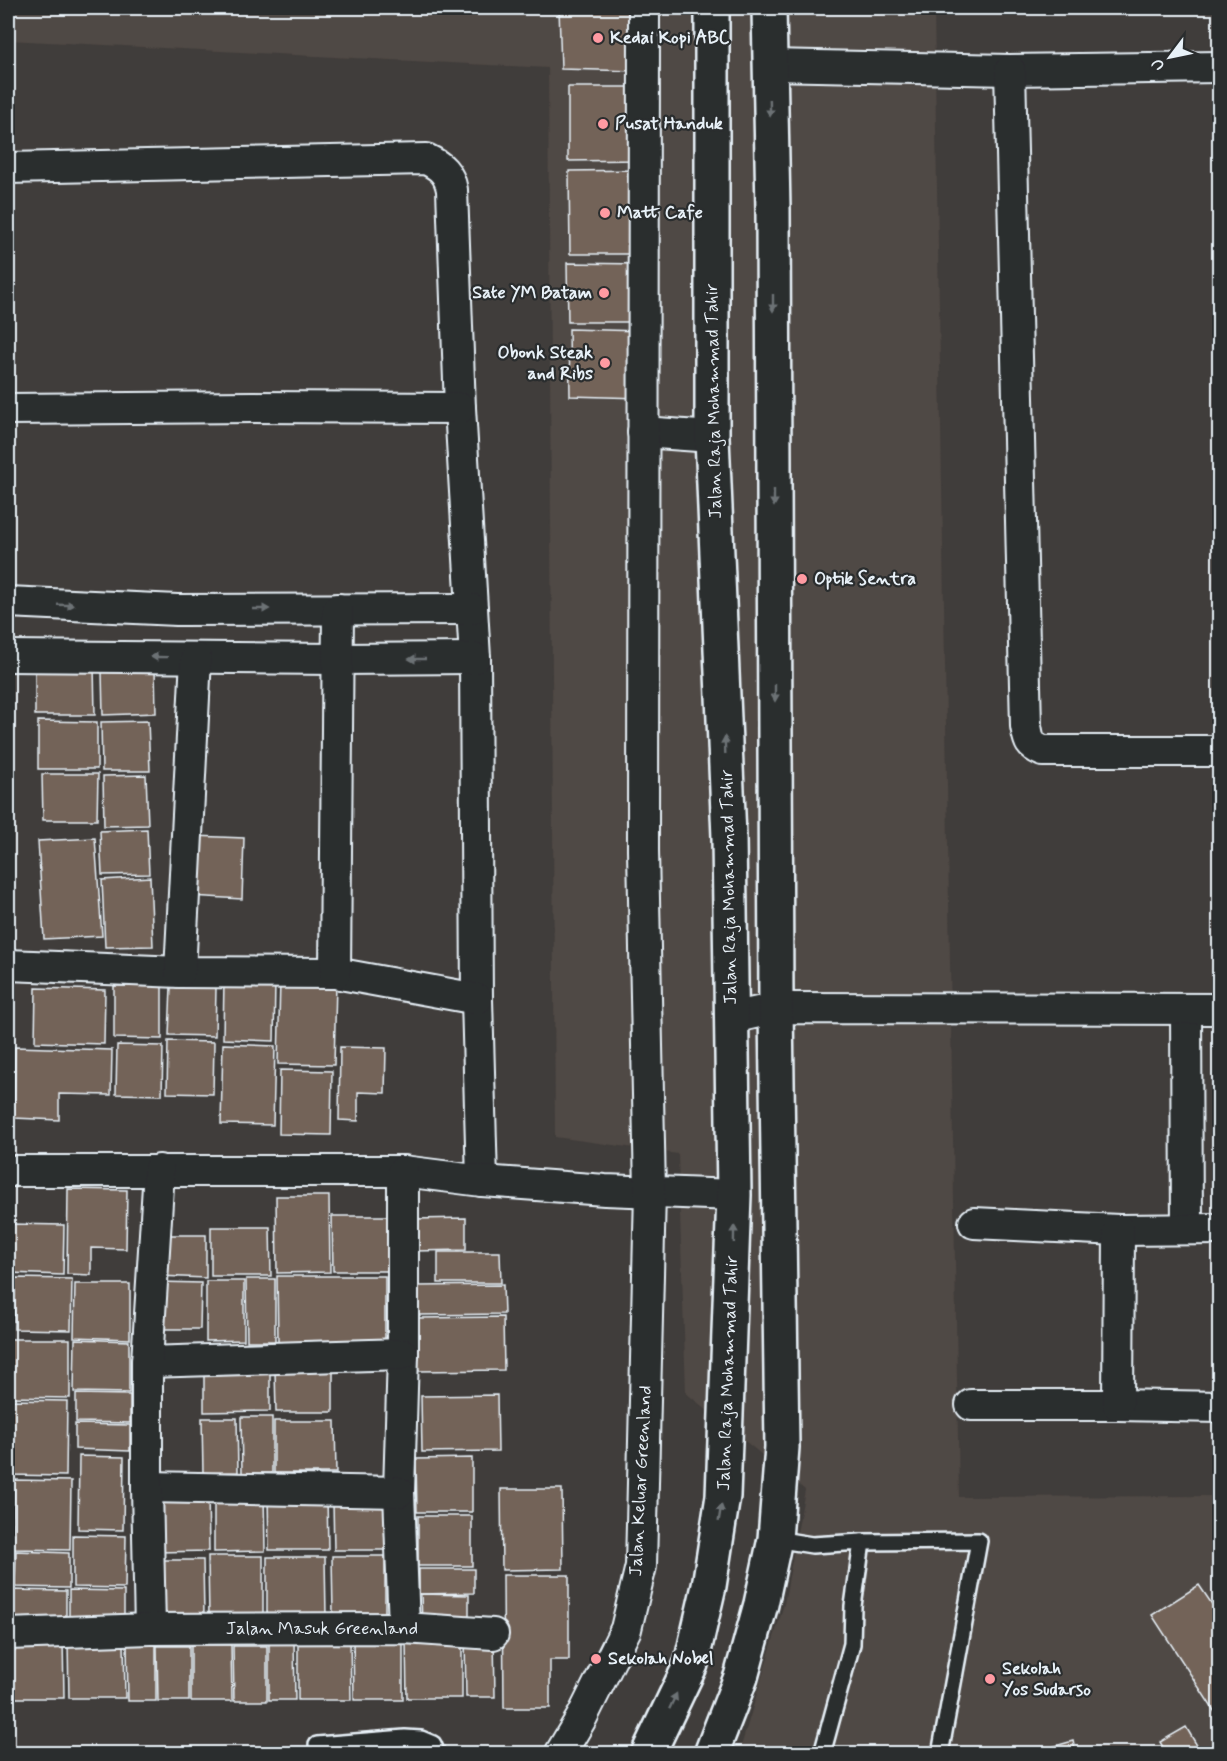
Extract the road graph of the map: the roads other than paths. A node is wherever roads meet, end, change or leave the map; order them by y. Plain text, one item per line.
1 (644, 8) edge
2 (712, 8) edge
3 (769, 8) edge
4 (769, 65) junction
5 (1220, 68) edge
6 (1010, 70) junction
7 (8, 168) edge
8 (460, 408) junction
9 (8, 409) edge
10 (643, 432) junction
11 (712, 437) junction
12 (8, 602) edge
13 (338, 609) junction
14 (472, 609) junction
15 (8, 656) edge
16 (195, 658) junction
17 (475, 658) junction
18 (338, 659) junction
19 (1220, 752) edge
20 (8, 965) edge
21 (180, 972) junction
22 (335, 973) junction
23 (477, 999) junction
24 (776, 1008) junction
25 (1186, 1009) junction
26 (1220, 1009) edge
27 (732, 1018) junction
28 (159, 1170) junction
29 (8, 1171) edge
30 (403, 1171) junction
31 (482, 1181) junction
32 (650, 1192) junction
33 (734, 1195) junction
34 (974, 1223) dead end
35 (1187, 1229) junction
36 (1220, 1229) edge
37 (1119, 1230) junction
38 (403, 1354) junction
39 (147, 1362) junction
40 (972, 1405) dead end
41 (1118, 1405) junction
42 (1220, 1407) edge
43 (147, 1487) junction
44 (399, 1492) junction
45 (775, 1539) junction
46 (862, 1542) junction
47 (404, 1628) junction
48 (150, 1629) junction
49 (8, 1634) edge
50 (492, 1634) dead end
51 (317, 1745) dead end
52 (437, 1754) edge
53 (560, 1754) edge
54 (648, 1754) edge
55 (711, 1754) edge
56 (822, 1754) edge
57 (940, 1754) edge

1 - 10 street, Jalan Keluar Greenland
2 - 11 main road, Jalan Raja Mohammad Tahir
3 - 4 main road
4 - 6 street
4 -> 24 main road
5 - 6 street
6 - 19 street
7 - 8 street
8 - 9 street
8 - 14 street
10 - 11 street
10 - 32 street, Jalan Keluar Greenland
27 -> 11 main road, Jalan Raja Mohammad Tahir
12 -> 13 street
13 - 14 street
13 - 18 street
14 - 17 street
16 -> 15 street
16 - 18 street
16 - 21 street
17 -> 18 street
17 - 23 street
18 - 22 street
20 - 21 street
21 - 22 street
22 - 23 street
23 - 31 street
24 - 25 street
24 - 27 street
24 - 45 main road
25 - 26 street
25 - 35 street
27 - 33 main road, Jalan Raja Mohammad Tahir
28 - 29 street
28 - 30 street
28 - 39 street
30 - 31 street
30 - 38 street
31 - 32 street
32 - 33 street
32 - 53 street, Jalan Keluar Greenland
54 -> 33 main road, Jalan Raja Mohammad Tahir
34 - 37 street
35 - 36 street
35 - 37 street
37 - 41 street
38 - 39 street
38 - 44 street
39 - 43 street
40 - 41 street
41 - 42 street
43 - 44 street
43 - 48 street
44 - 47 street
45 - 46 lane
45 - 55 main road
46 - 56 lane
46 - 57 lane
47 - 48 street, Jalan Masuk Greenland
47 - 50 street, Jalan Masuk Greenland
48 - 49 street, Jalan Masuk Greenland
51 - 52 lane

